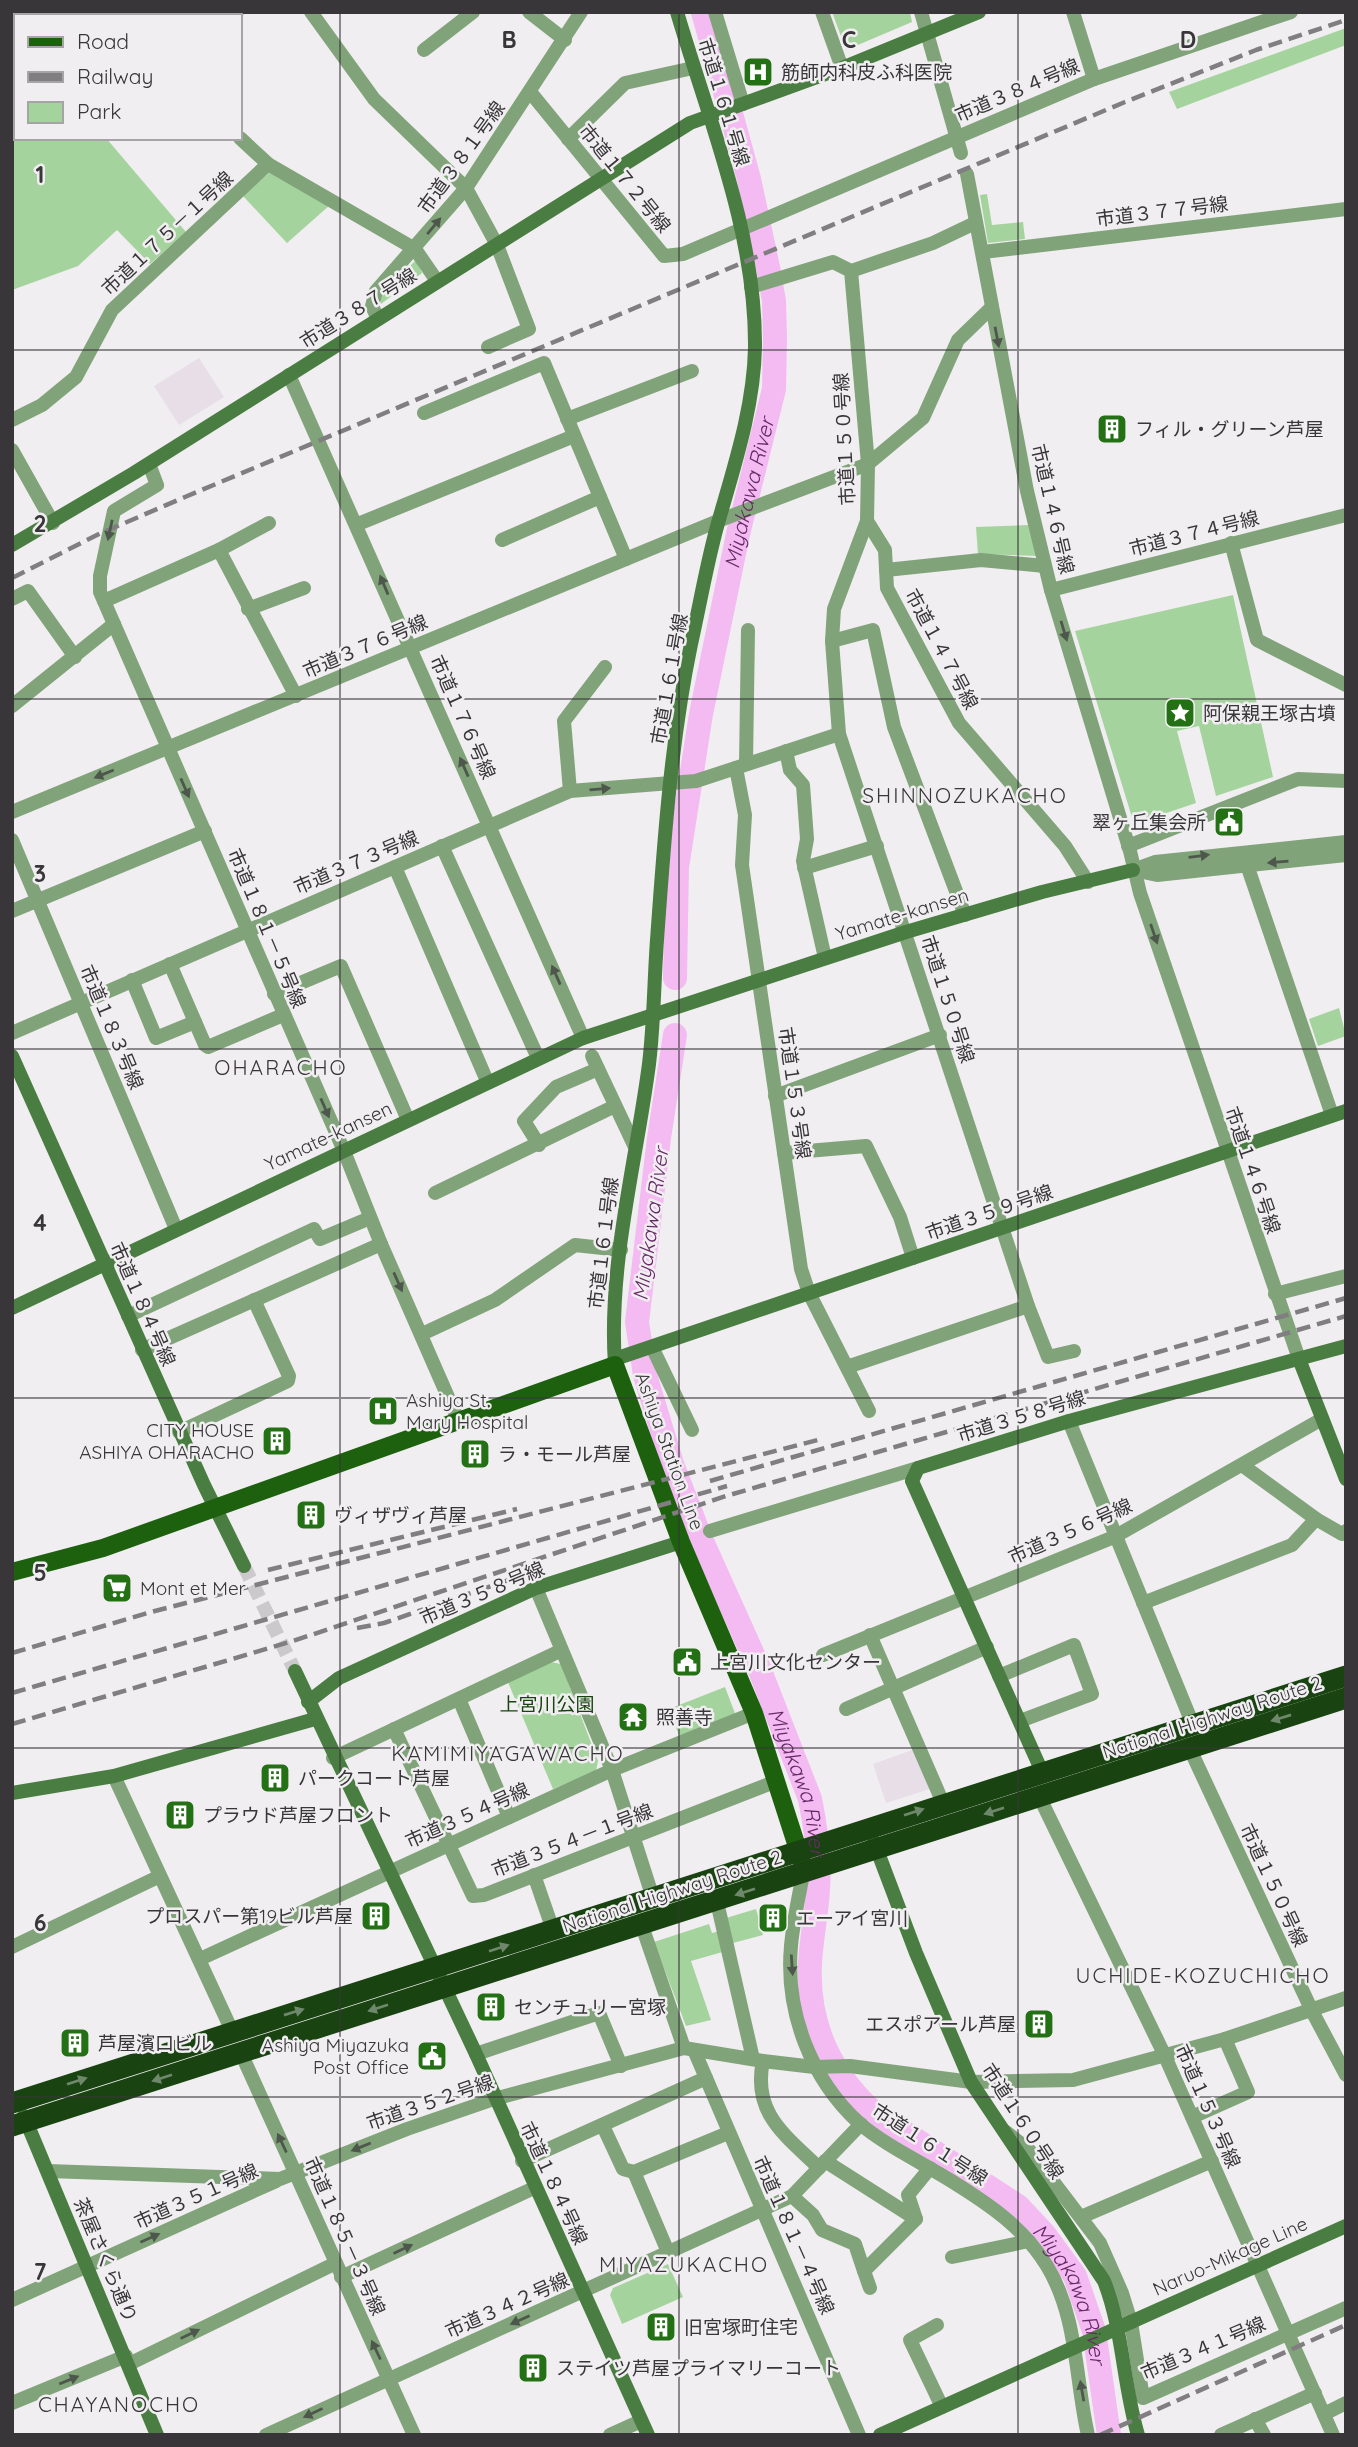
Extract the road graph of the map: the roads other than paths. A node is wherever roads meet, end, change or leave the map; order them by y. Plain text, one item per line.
1 (311, 12) edge
2 (473, 12) edge
3 (529, 12) edge
4 (581, 12) edge
5 (677, 12) edge
6 (715, 12) edge
7 (822, 12) edge
8 (921, 12) edge
9 (979, 12) edge
10 (1073, 12) edge
11 (1291, 12) edge
12 (925, 33) junction
13 (565, 40) junction
14 (424, 50) dead end
15 (694, 68) junction
16 (842, 68) junction
17 (1094, 79) junction
18 (531, 93) junction
19 (736, 106) junction
20 (707, 115) junction
21 (956, 137) junction
22 (568, 139) junction
23 (242, 140) edge
24 (961, 153) dead end
25 (268, 164) junction
26 (967, 174) dead end
27 (601, 180) junction
28 (466, 188) junction
29 (1346, 209) edge
30 (752, 222) junction
31 (975, 223) junction
32 (497, 246) junction
33 (415, 249) junction
34 (983, 252) junction
35 (851, 271) junction
36 (437, 281) junction
37 (756, 286) junction
38 (991, 308) junction
39 (378, 319) junction
40 (488, 347) dead end
41 (692, 371) dead end
42 (289, 375) junction
43 (424, 413) dead end
44 (567, 419) junction
45 (12, 420) edge
46 (574, 436) junction
47 (12, 450) edge
48 (149, 464) junction
49 (868, 464) junction
50 (600, 497) junction
51 (1346, 515) edge
52 (726, 519) junction
53 (867, 521) junction
54 (53, 523) junction
55 (269, 523) dead end
56 (358, 524) junction
57 (502, 540) dead end
58 (1231, 542) junction
59 (12, 545) edge
60 (219, 550) junction
61 (626, 559) junction
62 (1045, 566) junction
63 (886, 570) junction
64 (304, 588) dead end
65 (1051, 590) junction
66 (12, 599) edge
67 (104, 601) junction
68 (248, 609) junction
69 (114, 624) junction
70 (748, 630) dead end
71 (832, 641) junction
72 (411, 647) junction
73 (75, 657) junction
74 (605, 667) dead end
75 (1346, 685) edge
76 (296, 696) junction
77 (12, 706) edge
78 (839, 734) junction
79 (167, 748) junction
80 (786, 751) junction
81 (741, 766) junction
82 (1346, 781) edge
83 (685, 782) junction
84 (570, 791) junction
85 (12, 812) edge
86 (489, 825) junction
87 (205, 831) junction
88 (12, 840) edge
89 (1346, 842) edge
90 (442, 846) junction
91 (877, 846) junction
92 (1128, 846) junction
93 (1346, 855) edge
94 (1247, 865) junction
95 (395, 867) junction
96 (804, 868) junction
97 (1133, 870) junction
98 (1088, 882) junction
99 (38, 901) junction
100 (12, 911) edge
101 (965, 915) junction
102 (246, 930) junction
103 (906, 932) junction
104 (825, 958) junction
105 (170, 964) junction
106 (760, 979) junction
107 (132, 980) junction
108 (274, 994) junction
109 (81, 1003) junction
110 (659, 1011) junction
111 (283, 1015) junction
112 (195, 1022) junction
113 (12, 1033) edge
114 (940, 1035) junction
115 (583, 1038) junction
116 (12, 1056) edge
117 (538, 1058) junction
118 (486, 1081) junction
119 (775, 1096) junction
120 (615, 1106) junction
121 (1339, 1113) edge
122 (408, 1120) junction
123 (539, 1145) junction
124 (634, 1145) junction
125 (344, 1151) junction
126 (1226, 1152) junction
127 (784, 1153) junction
128 (435, 1193) dead end
129 (370, 1218) junction
130 (1001, 1228) junction
131 (176, 1229) junction
132 (381, 1244) junction
133 (621, 1250) junction
134 (913, 1258) junction
135 (104, 1264) junction
136 (1346, 1276) edge
137 (809, 1293) junction
138 (1275, 1294) junction
139 (254, 1300) junction
140 (1028, 1306) junction
141 (12, 1308) edge
142 (128, 1316) junction
143 (422, 1334) junction
144 (1346, 1346) edge
145 (142, 1350) junction
146 (643, 1350) junction
147 (1074, 1350) dead end
148 (1298, 1359) junction
149 (615, 1362) junction
150 (847, 1367) junction
151 (869, 1410) dead end
152 (1322, 1419) junction
153 (1069, 1420) junction
154 (459, 1422) junction
155 (692, 1430) dead end
156 (179, 1432) junction
157 (1342, 1460) edge
158 (1242, 1465) junction
159 (918, 1468) junction
160 (1346, 1479) edge
161 (214, 1507) junction
162 (1316, 1519) junction
163 (710, 1531) dead end
164 (1346, 1531) edge
165 (1114, 1537) junction
166 (681, 1542) junction
167 (244, 1566) tunnel mouth
168 (12, 1572) edge
169 (536, 1588) junction
170 (964, 1597) junction
171 (1143, 1602) junction
172 (870, 1635) junction
173 (987, 1647) junction
174 (560, 1651) junction
175 (823, 1655) dead end
176 (295, 1671) tunnel mouth
177 (999, 1676) junction
178 (1346, 1676) edge
179 (894, 1688) junction
180 (1346, 1698) edge
181 (458, 1699) junction
182 (308, 1702) junction
183 (846, 1709) dead end
184 (754, 1713) junction
185 (315, 1719) junction
186 (1020, 1721) junction
187 (1193, 1725) junction
188 (394, 1730) junction
189 (1189, 1747) junction
190 (333, 1758) junction
191 (612, 1770) junction
192 (1043, 1774) junction
193 (114, 1776) junction
194 (777, 1782) junction
195 (12, 1793) edge
196 (1039, 1796) junction
197 (943, 1803) junction
198 (509, 1817) junction
199 (869, 1827) junction
200 (632, 1837) junction
201 (448, 1845) junction
202 (812, 1845) junction
203 (877, 1850) junction
204 (814, 1870) junction
205 (388, 1871) junction
206 (534, 1875) junction
207 (158, 1877) junction
208 (653, 1898) junction
209 (717, 1902) junction
210 (642, 1926) junction
211 (553, 1930) junction
212 (12, 1947) edge
213 (200, 1959) junction
214 (439, 1978) junction
215 (1346, 1998) edge
216 (1312, 2011) junction
217 (232, 2031) junction
218 (1225, 2039) junction
219 (689, 2049) junction
220 (241, 2053) junction
221 (475, 2054) junction
222 (1164, 2054) junction
223 (758, 2060) junction
224 (621, 2066) junction
225 (819, 2067) junction
226 (1346, 2075) edge
227 (706, 2078) junction
228 (971, 2082) junction
229 (494, 2099) junction
230 (13, 2100) edge
231 (1192, 2117) junction
232 (19, 2124) edge
233 (861, 2124) junction
234 (603, 2126) junction
235 (1004, 2131) junction
236 (728, 2133) junction
237 (522, 2161) junction
238 (1212, 2161) junction
239 (822, 2165) junction
240 (930, 2168) junction
241 (47, 2171) junction
242 (634, 2172) junction
243 (296, 2173) junction
244 (280, 2179) junction
245 (534, 2188) junction
246 (792, 2196) junction
247 (763, 2210) junction
248 (1081, 2217) junction
249 (916, 2219) junction
250 (1346, 2226) edge
251 (1029, 2241) junction
252 (668, 2252) junction
253 (952, 2257) dead end
254 (336, 2263) junction
255 (88, 2266) junction
256 (1258, 2266) junction
257 (864, 2271) junction
258 (341, 2277) junction
259 (870, 2288) dead end
260 (583, 2293) junction
261 (12, 2300) edge
262 (1346, 2308) edge
263 (1131, 2322) junction
264 (937, 2325) dead end
265 (1289, 2333) junction
266 (1073, 2348) junction
267 (127, 2360) junction
268 (389, 2378) junction
269 (1315, 2393) junction
270 (12, 2403) edge
271 (1346, 2403) edge
272 (942, 2407) junction
273 (1324, 2414) junction
274 (1255, 2419) junction
275 (641, 2421) junction
276 (157, 2435) edge
277 (266, 2435) edge
278 (414, 2435) edge
279 (610, 2435) edge
280 (648, 2435) edge
281 (859, 2435) edge
282 (880, 2435) edge
283 (1088, 2435) edge
284 (1138, 2435) edge
285 (1221, 2435) edge
286 (1264, 2435) edge
287 (1333, 2435) edge

1 - 28 street
2 - 14 street
3 - 13 street
4 - 13 street, 市道３８１号線
5 - 15 street, 市道１６１号線
6 - 19 street
7 - 16 street
8 - 12 street
9 - 12 street, 市道３８７号線
10 - 17 street
11 - 17 street, 市道３８４号線
12 - 16 street, 市道３８７号線
12 - 21 street
13 - 18 street, 市道３８１号線
15 - 20 street, 市道１６１号線
15 - 22 street
16 - 19 street, 市道３８７号線
17 - 21 street, 市道３８４号線
18 - 22 street, 市道１７２号線
18 - 28 street, 市道３８１号線
19 - 20 street, 市道３８７号線
20 - 27 street, 市道３８７号線
20 - 30 street, 市道１６１号線
21 - 24 street
21 - 30 street, 市道３８４号線
22 - 27 street, 市道１７２号線
23 - 25 street
25 - 33 street
25 - 45 street, 市道１７５－１号線
26 - 31 street, 市道１４６号線
27 - 30 street, 市道１７２号線
27 - 32 street, 市道３８７号線
28 - 32 street
33 -> 28 street, 市道３８１号線
29 - 34 street, 市道３７７号線
30 - 37 street, 市道１６１号線
31 - 34 street, 市道１４６号線
31 - 35 street
32 - 36 street, 市道３８７号線
32 - 40 street
33 - 36 street
33 - 39 street, 市道３８１号線
34 - 38 street, 市道１４６号線
35 - 37 street
35 - 49 street, 市道１５０号線
36 - 39 street, 市道３８７号線
37 - 52 street, 市道１６１号線
38 - 49 street
38 -> 62 street, 市道１４６号線
39 - 42 street, 市道３８７号線
41 - 44 street
42 - 48 street, 市道３８７号線
42 - 56 street, 市道１７６号線
43 - 44 street
44 - 46 street
46 - 50 street
46 - 56 street
47 - 54 street
48 - 54 street, 市道３８７号線
48 -> 67 street, 市道１８１－５号線
49 - 52 street, 市道３７６号線
49 - 53 street, 市道１５０号線
50 - 57 street
50 - 61 street
51 - 58 street, 市道３７４号線
52 - 61 street, 市道３７６号線
52 - 83 street, 市道１６１号線
53 - 63 street, 市道１４７号線
53 - 71 street, 市道１５０号線
54 - 59 street, 市道３８７号線
55 - 60 street
72 -> 56 street, 市道１７６号線
58 - 65 street, 市道３７４号線
58 - 75 street
60 - 67 street
60 - 68 street
61 - 72 street, 市道３７６号線
62 - 63 street
62 - 65 street, 市道１４６号線
63 - 98 street, 市道１４７号線
64 - 68 street
65 -> 92 street, 市道１４６号線
66 - 73 street
67 - 69 street, 市道１８１－５号線
68 - 76 street
69 - 73 street
69 - 79 street, 市道１８１－５号線
70 - 81 street, 市道１５３号線
71 - 78 street, 市道１５０号線
71 - 101 street
72 - 76 street, 市道３７６号線
86 -> 72 street, 市道１７６号線
73 - 77 street
74 - 84 street
76 - 79 street, 市道３７６号線
78 - 80 street, 市道３７３号線
78 - 91 street, 市道１５０号線
79 -> 85 street, 市道３７６号線
79 -> 87 street, 市道１８１－５号線
80 - 81 street, 市道３７３号線
80 - 96 street
81 - 83 street, 市道３７３号線
81 - 106 street, 市道１５３号線
82 - 92 street
84 -> 83 street, 市道３７３号線
83 - 110 street, 市道１６１号線
84 - 86 street, 市道３７３号線
86 - 90 street, 市道３７３号線
115 -> 86 street, 市道１７６号線
87 - 99 street
87 - 102 street, 市道１８１－５号線
88 - 99 street, 市道１８３号線
97 -> 89 street, Yamate-kansen
90 - 95 street, 市道３７３号線
90 - 117 street
91 - 96 street
91 - 103 street, 市道１５０号線
92 - 97 street, 市道１４６号線
93 -> 94 street, Yamate-kansen
94 - 97 street, Yamate-kansen
94 - 121 street
95 - 102 street, 市道３７３号線
95 - 118 street
96 - 104 street
97 - 98 street, Yamate-kansen
97 -> 126 street, 市道１４６号線
98 - 101 street, Yamate-kansen
99 - 100 street
99 - 109 street, 市道１８３号線
101 - 103 street, Yamate-kansen
102 - 105 street, 市道３７３号線
102 - 108 street, 市道１８１－５号線
103 - 104 street, Yamate-kansen
103 - 114 street, 市道１５０号線
104 - 106 street, Yamate-kansen
105 - 107 street, 市道３７３号線
105 - 112 street
106 - 110 street, Yamate-kansen
106 - 119 street, 市道１５３号線
107 - 109 street, 市道３７３号線
107 - 112 street
108 - 111 street, 市道１８１－５号線
108 - 122 street
109 - 113 street, 市道３７３号線
109 - 131 street, 市道１８３号線
110 - 115 street, Yamate-kansen
110 - 124 street, 市道１６１号線
111 - 112 street
111 -> 125 street, 市道１８１－５号線
114 - 119 street
114 - 130 street, 市道１５０号線
115 - 117 street, Yamate-kansen
116 - 135 street, 市道１８４号線
117 - 118 street, Yamate-kansen
118 - 122 street, Yamate-kansen
119 - 127 street, 市道１５３号線
120 - 123 street
120 - 123 street
120 - 124 street
121 - 126 street, 市道３５９号線
122 - 125 street, Yamate-kansen
123 - 128 street
124 - 133 street, 市道１６１号線
125 - 129 street, 市道１８１－５号線
125 - 131 street, Yamate-kansen
126 - 130 street, 市道３５９号線
126 - 138 street, 市道１４６号線
127 - 134 street
127 - 137 street, 市道１５３号線
129 - 132 street, 市道１８１－５号線
129 - 142 street
130 - 134 street, 市道３５９号線
130 - 140 street, 市道１５０号線
131 - 135 street, Yamate-kansen
132 - 139 street
132 -> 143 street, 市道１８１－５号線
133 - 143 street
133 - 149 street, 市道１６１号線
134 - 137 street, 市道３５９号線
135 - 141 street, Yamate-kansen
135 - 142 street, 市道１８４号線
136 - 138 street
137 - 146 street, 市道３５９号線
137 - 150 street, 市道１５３号線
138 - 148 street, 市道１４６号線
139 - 145 street
139 - 156 street
140 - 147 street, 市道１５０号線
140 - 150 street
142 - 145 street, 市道１８４号線
143 - 154 street, 市道１８１－５号線
144 - 148 street, 市道３５８号線
145 - 156 street, 市道１８４号線
146 - 149 street, 市道３５９号線
146 - 155 street
148 - 152 street, 市道１４６号線
148 - 153 street, 市道３５８号線
149 - 154 main road, Ashiya Station Line
149 - 166 main road, Ashiya Station Line
150 - 151 street, 市道１５３号線
152 - 157 street, 市道１４６号線
152 - 158 street, 市道３５６号線
153 - 159 street, 市道３５８号線
153 - 165 street
154 - 161 main road, Ashiya Station Line
156 - 161 street, 市道１８４号線
157 - 160 street, 市道１４６号線
158 - 162 street
158 - 165 street, 市道３５６号線
159 - 163 street, 市道３５８号線
159 - 170 street
161 - 167 street, 市道１８４号線
161 - 168 main road, Ashiya Station Line
162 - 164 street
162 - 171 street
165 - 170 street, 市道３５６号線
165 - 171 street
166 - 169 street, 市道３５８号線
166 - 184 main road, Ashiya Station Line
169 - 174 street
169 - 182 street, 市道３５８号線
170 - 172 street, 市道３５６号線
170 - 173 street
171 - 187 street
172 - 175 street, 市道３５６号線
172 - 179 street
173 - 177 street
173 - 179 street
174 - 181 street
174 - 191 street
176 - 182 street, 市道１８４号線
177 - 186 street
177 - 186 street
178 - 187 highway, National Highway Route 2
179 - 183 street
179 - 197 street
180 -> 189 highway, National Highway Route 2
181 - 188 street
181 - 198 street
182 - 185 street, 市道１８４号線
184 - 191 street, 市道３５４号線
184 - 194 main road, Ashiya Station Line
185 - 190 street, 市道１８４号線
185 - 193 street
186 - 192 street
187 - 192 highway, National Highway Route 2
188 - 190 street
188 - 201 street, 市道３５４－１号線
189 - 196 highway, National Highway Route 2
189 - 216 street, 市道１５０号線
190 - 205 street, 市道１８４号線
191 - 198 street, 市道３５４号線
191 - 200 street
192 - 197 highway, National Highway Route 2
193 - 195 street
193 - 207 street
194 - 200 street, 市道３５４－１号線
194 - 202 main road, Ashiya Station Line
196 -> 203 highway, National Highway Route 2
196 - 222 street, 市道１５３号線
199 -> 197 highway, National Highway Route 2
198 - 201 street, 市道３５４号線
199 - 202 highway, National Highway Route 2
199 - 203 street, 市道１６０号線
200 - 206 street, 市道３５４－１号線
200 - 208 street
201 - 205 street, 市道３５４号線
201 - 206 street, 市道３５４－１号線
202 - 204 main road, Ashiya Station Line
202 - 208 highway, National Highway Route 2
203 - 204 highway, National Highway Route 2
203 - 228 street, 市道１６０号線
204 -> 209 highway, National Highway Route 2
204 -> 225 street, 市道１６１号線
205 - 213 street, 市道３５４号線
205 - 214 street, 市道１８４号線
206 - 211 street
207 - 212 street
207 - 213 street
208 - 211 highway, National Highway Route 2
209 - 210 highway, National Highway Route 2
209 - 223 street
210 - 214 highway, National Highway Route 2
210 - 219 street, 市道１８１－４号線
214 -> 211 highway, National Highway Route 2
213 - 217 street
217 -> 214 highway, National Highway Route 2
214 -> 220 highway, National Highway Route 2
214 - 221 street, 市道１８４号線
215 - 216 street
216 - 218 street
216 - 226 street, 市道１５０号線
230 -> 217 highway, National Highway Route 2
218 - 222 street
218 - 231 street
219 - 223 street, 市道３５２号線
219 - 224 street, 市道３５２号線
219 - 227 street, 市道１８１－４号線
220 -> 232 highway, National Highway Route 2
243 -> 220 street, 市道１８５－３号線
221 - 224 street
221 - 229 street, 市道１８４号線
222 - 228 street
222 - 231 street, 市道１５３号線
223 - 225 street, 市道３５２号線
223 - 239 street
224 - 229 street, 市道３５２号線
225 - 228 street, 市道３５２号線
225 - 233 street, 市道１６１号線
227 - 234 street
227 - 236 street, 市道１８１－４号線
228 - 235 street, 市道１６０号線
229 - 237 street, 市道１８４号線
229 -> 243 street, 市道３５２号線
230 - 232 street, 茶屋さくら通り
231 - 238 street, 市道１５３号線
232 - 241 street, 茶屋さくら通り
233 - 239 street
233 - 240 street, 市道１６１号線
234 - 237 street
234 - 242 street
235 - 248 street
235 - 284 street, 市道１６０号線
236 - 242 street
236 - 247 street, 市道１８１－４号線
237 - 245 street, 市道１８４号線
238 - 248 street
238 - 256 street, 市道１５３号線
239 - 246 street
239 - 249 street
240 - 249 street
240 - 251 street, 市道１６１号線
241 - 244 street, 市道３５２号線
241 - 255 street, 茶屋さくら通り
242 - 252 street
243 - 244 street, 市道３５２号線
243 - 254 street, 市道１８５－３号線
255 -> 244 street, 市道３５１号線
258 -> 245 street
245 - 260 street, 市道１８４号線
246 - 247 street, 市道３４２号線
246 - 257 street
247 - 252 street, 市道３４２号線
247 - 281 street, 市道１８１－４号線
248 - 263 street
249 - 257 street
250 - 256 street, Naruo-Mikage Line
251 - 253 street
251 - 266 street, 市道１６１号線
252 - 260 street, 市道３４２号線
254 - 258 street, 市道１８５－３号線
267 -> 254 street
255 - 261 street, 市道３５１号線
255 - 267 street, 茶屋さくら通り
256 - 263 street, Naruo-Mikage Line
256 - 265 street, 市道１５３号線
257 - 259 street
268 -> 258 street, 市道１８５－３号線
260 -> 268 street, 市道３４２号線
260 - 275 street, 市道１８４号線
262 - 265 street, 市道３４１号線
263 - 265 street, 市道３４１号線
263 - 266 street, Naruo-Mikage Line, bridge
264 - 272 street
265 - 269 street, 市道１５３号線
266 - 272 street
283 -> 266 street, 市道１６１号線
270 -> 267 street
267 - 276 street, 茶屋さくら通り
268 -> 277 street, 市道３４２号線
268 - 278 street, 市道１８５－３号線
269 - 273 street, 市道１５３号線
269 - 274 street
271 - 273 street
272 - 282 street
273 - 287 street, 市道１５３号線
274 - 285 street
274 - 286 street
275 - 279 street
275 - 280 street, 市道１８４号線

